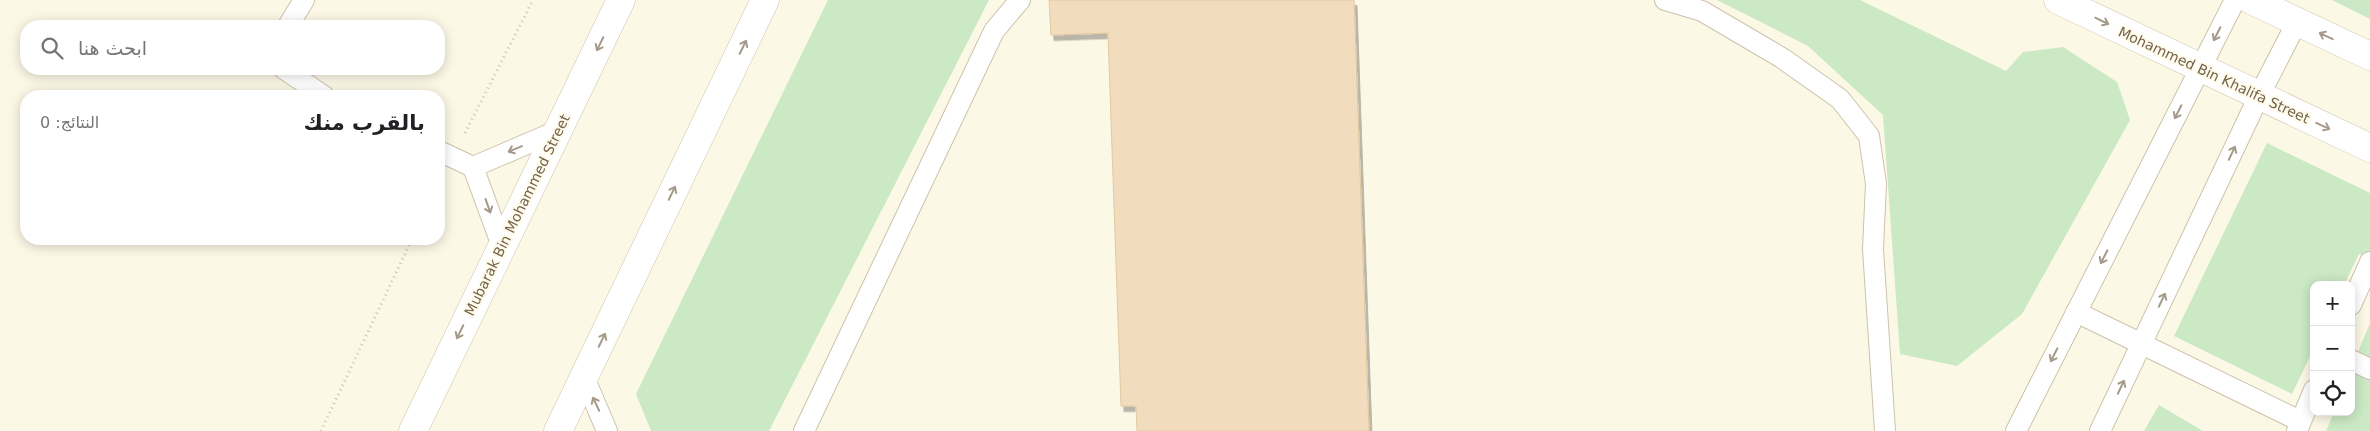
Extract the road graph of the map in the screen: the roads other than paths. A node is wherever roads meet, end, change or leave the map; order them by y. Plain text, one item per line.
1 (304, 0) edge
2 (621, 0) edge
3 (765, 0) edge
4 (1020, 0) edge
5 (1665, 0) edge
6 (2058, 0) edge
7 (2234, 0) edge
8 (2251, 0) edge
9 (292, 20) edge
10 (2297, 22) junction
11 (2370, 56) edge
12 (2200, 69) junction
13 (293, 75) edge
14 (315, 90) edge
15 (2259, 96) junction
16 (558, 131) junction
17 (2370, 148) edge
18 (446, 154) edge
19 (473, 167) junction
20 (502, 246) junction
21 (2370, 262) edge
22 (2355, 295) edge
23 (2076, 312) junction
24 (2141, 344) junction
25 (2355, 362) edge
26 (2370, 369) edge
27 (584, 377) junction
28 (2310, 400) edge
29 (2299, 426) edge
30 (1888, 430) edge
31 (414, 431) edge
32 (558, 431) edge
33 (607, 431) edge
34 (804, 431) edge
35 (2016, 431) edge
36 (2100, 431) edge

1 - 9 lane
2 -> 16 street, Mubarak Bin Mohammed Street
27 -> 3 street
4 - 34 lane
5 - 30 lane
6 -> 12 street, Mohammed Bin Khalifa Street
7 -> 12 lane
8 - 10 street
11 -> 10 street
10 - 15 lane
12 - 15 street, Mohammed Bin Khalifa Street
12 -> 23 lane
13 - 14 lane
15 -> 17 street, Mohammed Bin Khalifa Street
24 -> 15 lane
16 -> 19 lane
16 - 20 street, Mubarak Bin Mohammed Street
18 - 19 lane
19 -> 20 lane
20 -> 31 street, Mubarak Bin Mohammed Street
21 - 22 lane
23 - 24 lane
23 -> 35 lane
24 - 29 lane
36 -> 24 lane
25 - 26 lane
27 - 32 street
33 -> 27 lane
28 - 29 lane

